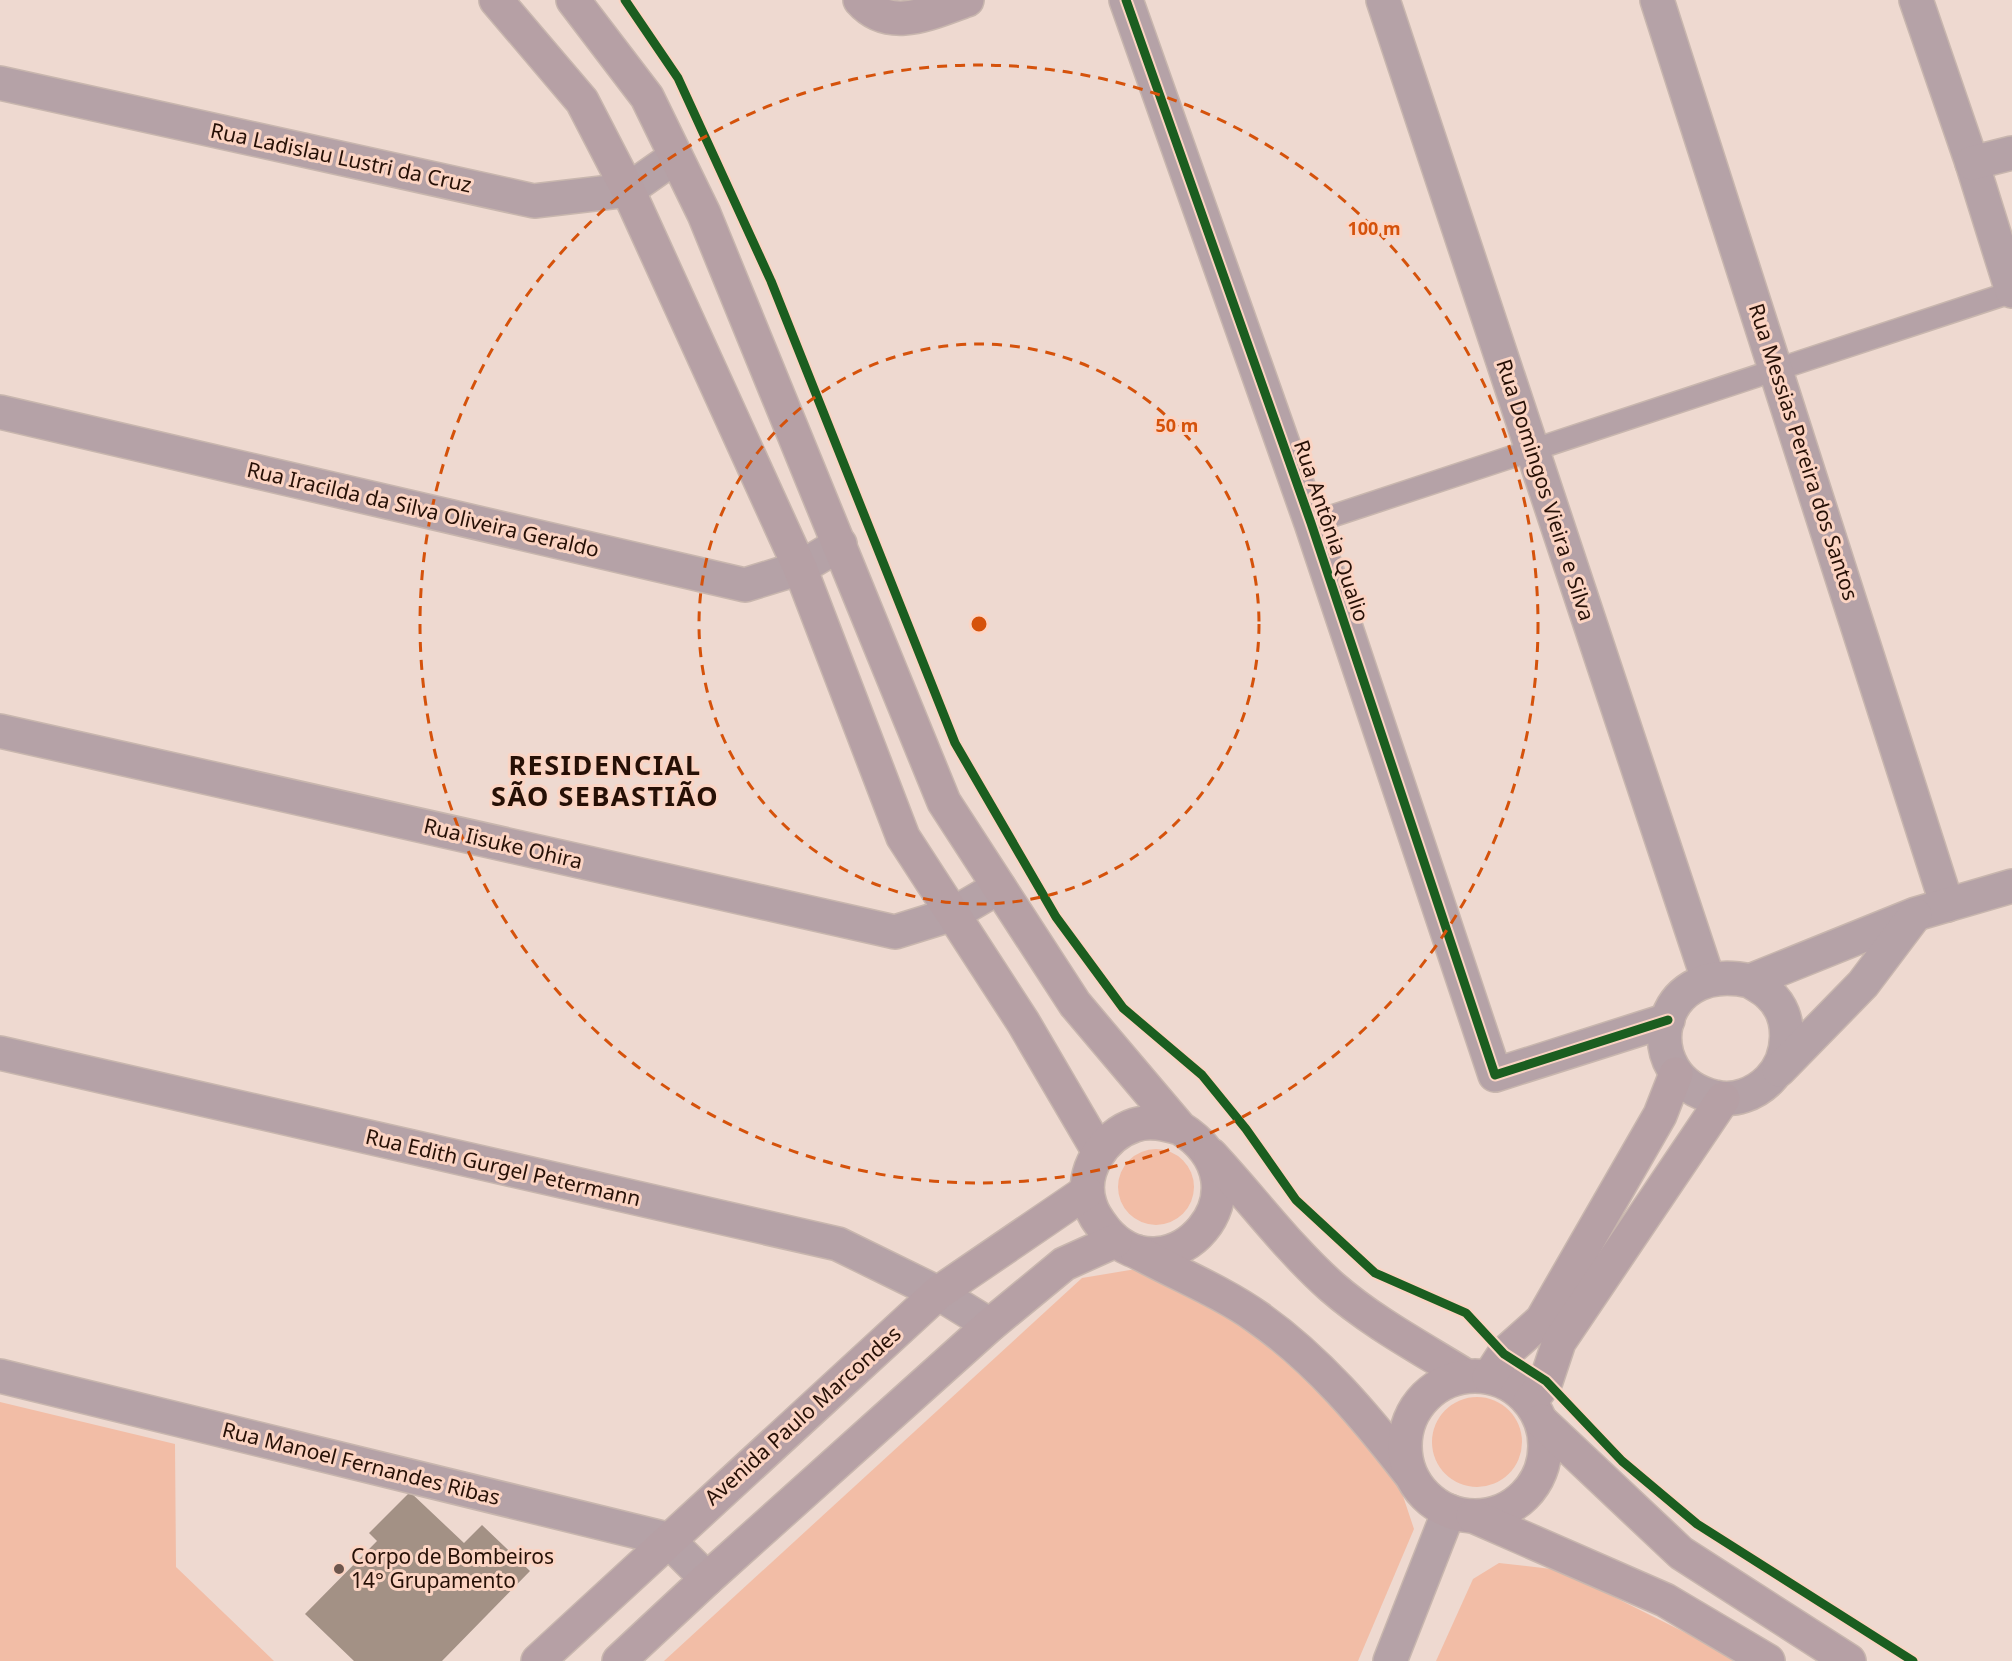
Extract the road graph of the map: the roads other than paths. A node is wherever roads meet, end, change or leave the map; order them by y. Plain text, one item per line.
1 (496, 0) edge
2 (573, 0) edge
3 (967, 0) edge
4 (1126, 0) edge
5 (1383, 0) edge
6 (1657, 0) edge
7 (1916, 0) edge
8 (873, 9) edge
9 (0, 83) edge
10 (2012, 153) edge
11 (675, 157) junction
12 (1972, 163) junction
13 (628, 190) junction
14 (2012, 291) edge
15 (1776, 369) junction
16 (0, 412) edge
17 (1531, 451) junction
18 (1311, 523) junction
19 (840, 544) junction
20 (800, 568) junction
21 (0, 731) edge
22 (2012, 886) edge
23 (999, 887) junction
24 (1931, 910) junction
25 (953, 914) junction
26 (1708, 979) junction
27 (1750, 981) junction
28 (1668, 1020) junction
29 (0, 1053) edge
30 (1676, 1074) junction
31 (1776, 1074) junction
32 (1723, 1099) junction
33 (1180, 1128) junction
34 (1099, 1152) junction
35 (1210, 1154) junction
36 (1086, 1192) junction
37 (1125, 1246) junction
38 (938, 1293) junction
39 (990, 1325) junction
40 (0, 1376) edge
41 (1477, 1376) junction
42 (1535, 1412) junction
43 (1412, 1476) junction
44 (1461, 1513) junction
45 (667, 1539) junction
46 (706, 1579) junction
47 (538, 1661) edge
48 (619, 1661) edge
49 (1390, 1661) edge
50 (1768, 1661) edge
51 (1849, 1661) edge

1 - 13 main road
2 - 11 main road
3 - 8 main road
4 - 18 street, Rua Antônia Qualio
5 - 17 street, Rua Domingos Vieira e Silva
6 - 15 street, Rua Messias Pereira dos Santos
7 - 12 street
9 - 13 street, Rua Ladislau Lustri da Cruz
10 - 12 street
11 - 13 street, Rua Ladislau Lustri da Cruz
11 - 19 main road
12 - 14 street
13 - 20 main road
14 - 15 lane
15 - 17 lane
15 - 24 street, Rua Messias Pereira dos Santos
16 - 20 street, Rua Iracilda da Silva Oliveira Geraldo
17 - 18 lane
17 - 26 street, Rua Domingos Vieira e Silva
18 - 28 street, Rua Antônia Qualio
19 - 20 street, Rua Iracilda da Silva Oliveira Geraldo
19 - 23 main road
20 - 25 main road
21 - 25 street, Rua Iisuke Ohira
22 - 24 street
23 - 25 street, Rua Iisuke Ohira
23 - 33 main road
24 - 27 street
24 - 31 street
25 - 34 main road
26 - 27 street
26 - 28 street
27 - 31 street
28 - 30 street
29 - 38 street, Rua Edith Gurgel Petermann
30 - 32 street
30 - 41 main road
31 - 32 street
32 - 42 main road
33 - 34 main road
33 - 35 main road
34 - 36 main road
35 - 37 main road
35 - 41 main road
36 - 37 main road
36 - 38 main road, Avenida Paulo Marcondes
37 - 39 main road
37 - 43 main road
38 - 39 street, Rua Edith Gurgel Petermann
38 - 45 main road, Avenida Paulo Marcondes
39 - 46 main road
40 - 45 street, Rua Manoel Fernandes Ribas
41 - 42 main road
41 - 43 main road
42 - 44 main road
42 - 51 main road
43 - 44 main road
44 - 49 street
44 - 50 main road
45 - 46 street
45 - 47 main road, Avenida Paulo Marcondes
46 - 48 main road

